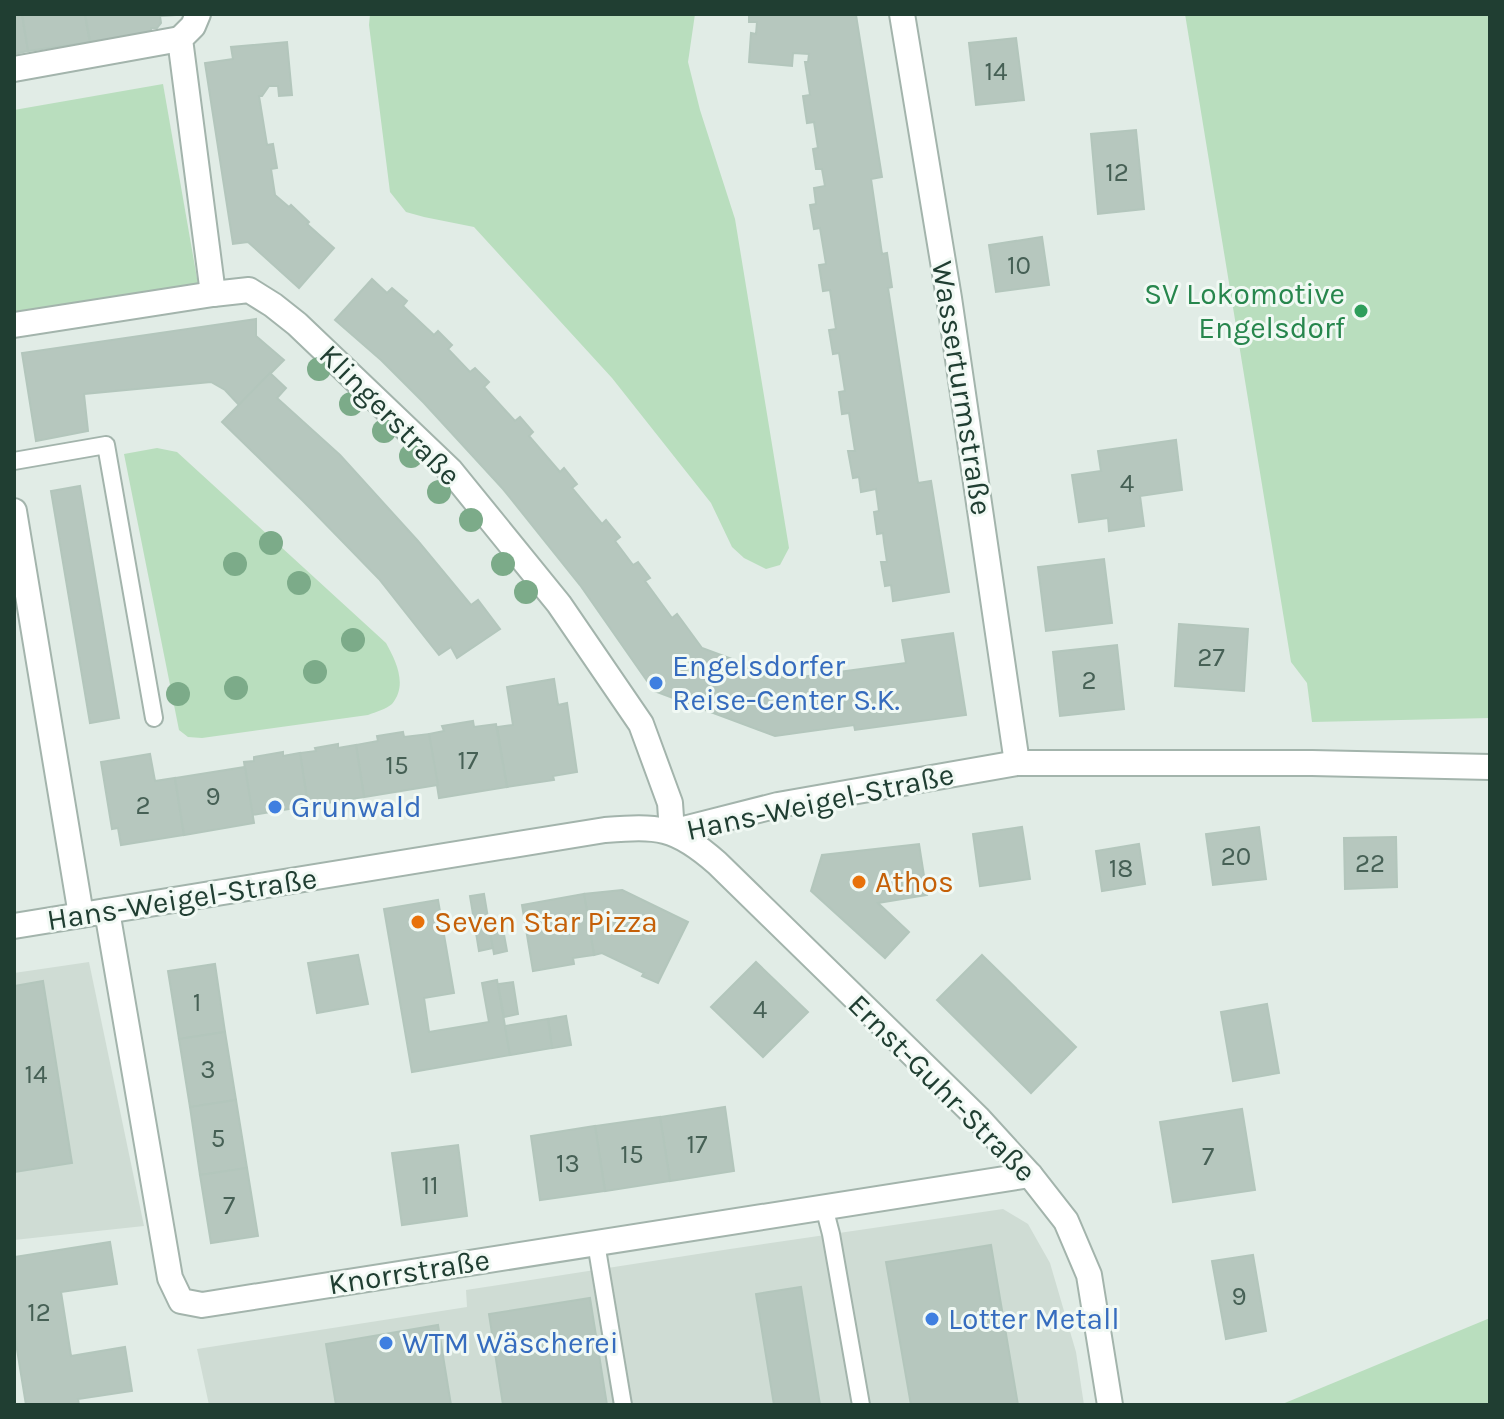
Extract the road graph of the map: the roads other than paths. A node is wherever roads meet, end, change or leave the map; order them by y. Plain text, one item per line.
1 (198, 14) edge
2 (902, 14) edge
3 (180, 39) junction
4 (14, 69) edge
5 (213, 294) junction
6 (14, 325) edge
7 (14, 461) edge
8 (14, 511) edge
9 (154, 718) dead end
10 (1017, 763) junction
11 (1490, 767) edge
12 (672, 832) junction
13 (107, 911) junction
14 (81, 915) junction
15 (14, 926) edge
16 (1030, 1175) junction
17 (824, 1207) junction
18 (596, 1243) junction
19 (623, 1405) edge
20 (861, 1405) edge
21 (1110, 1405) edge

1 - 3 street
2 - 10 street, Wasserturmstraße
3 - 4 street
3 - 5 street
5 - 6 street, Klingerstraße
5 - 12 street, Klingerstraße
7 - 9 lane
8 - 14 street
10 - 11 street, Hans-Weigel-Straße
10 - 12 street, Hans-Weigel-Straße
12 - 13 street, Hans-Weigel-Straße
12 - 16 street, Ernst-Guhr-Straße
13 - 14 street, Hans-Weigel-Straße
13 - 18 street, Knorrstraße
14 - 15 street, Hans-Weigel-Straße
16 - 17 street, Knorrstraße
16 - 21 street, Ernst-Guhr-Straße
17 - 18 street, Knorrstraße
17 - 20 lane
18 - 19 lane

